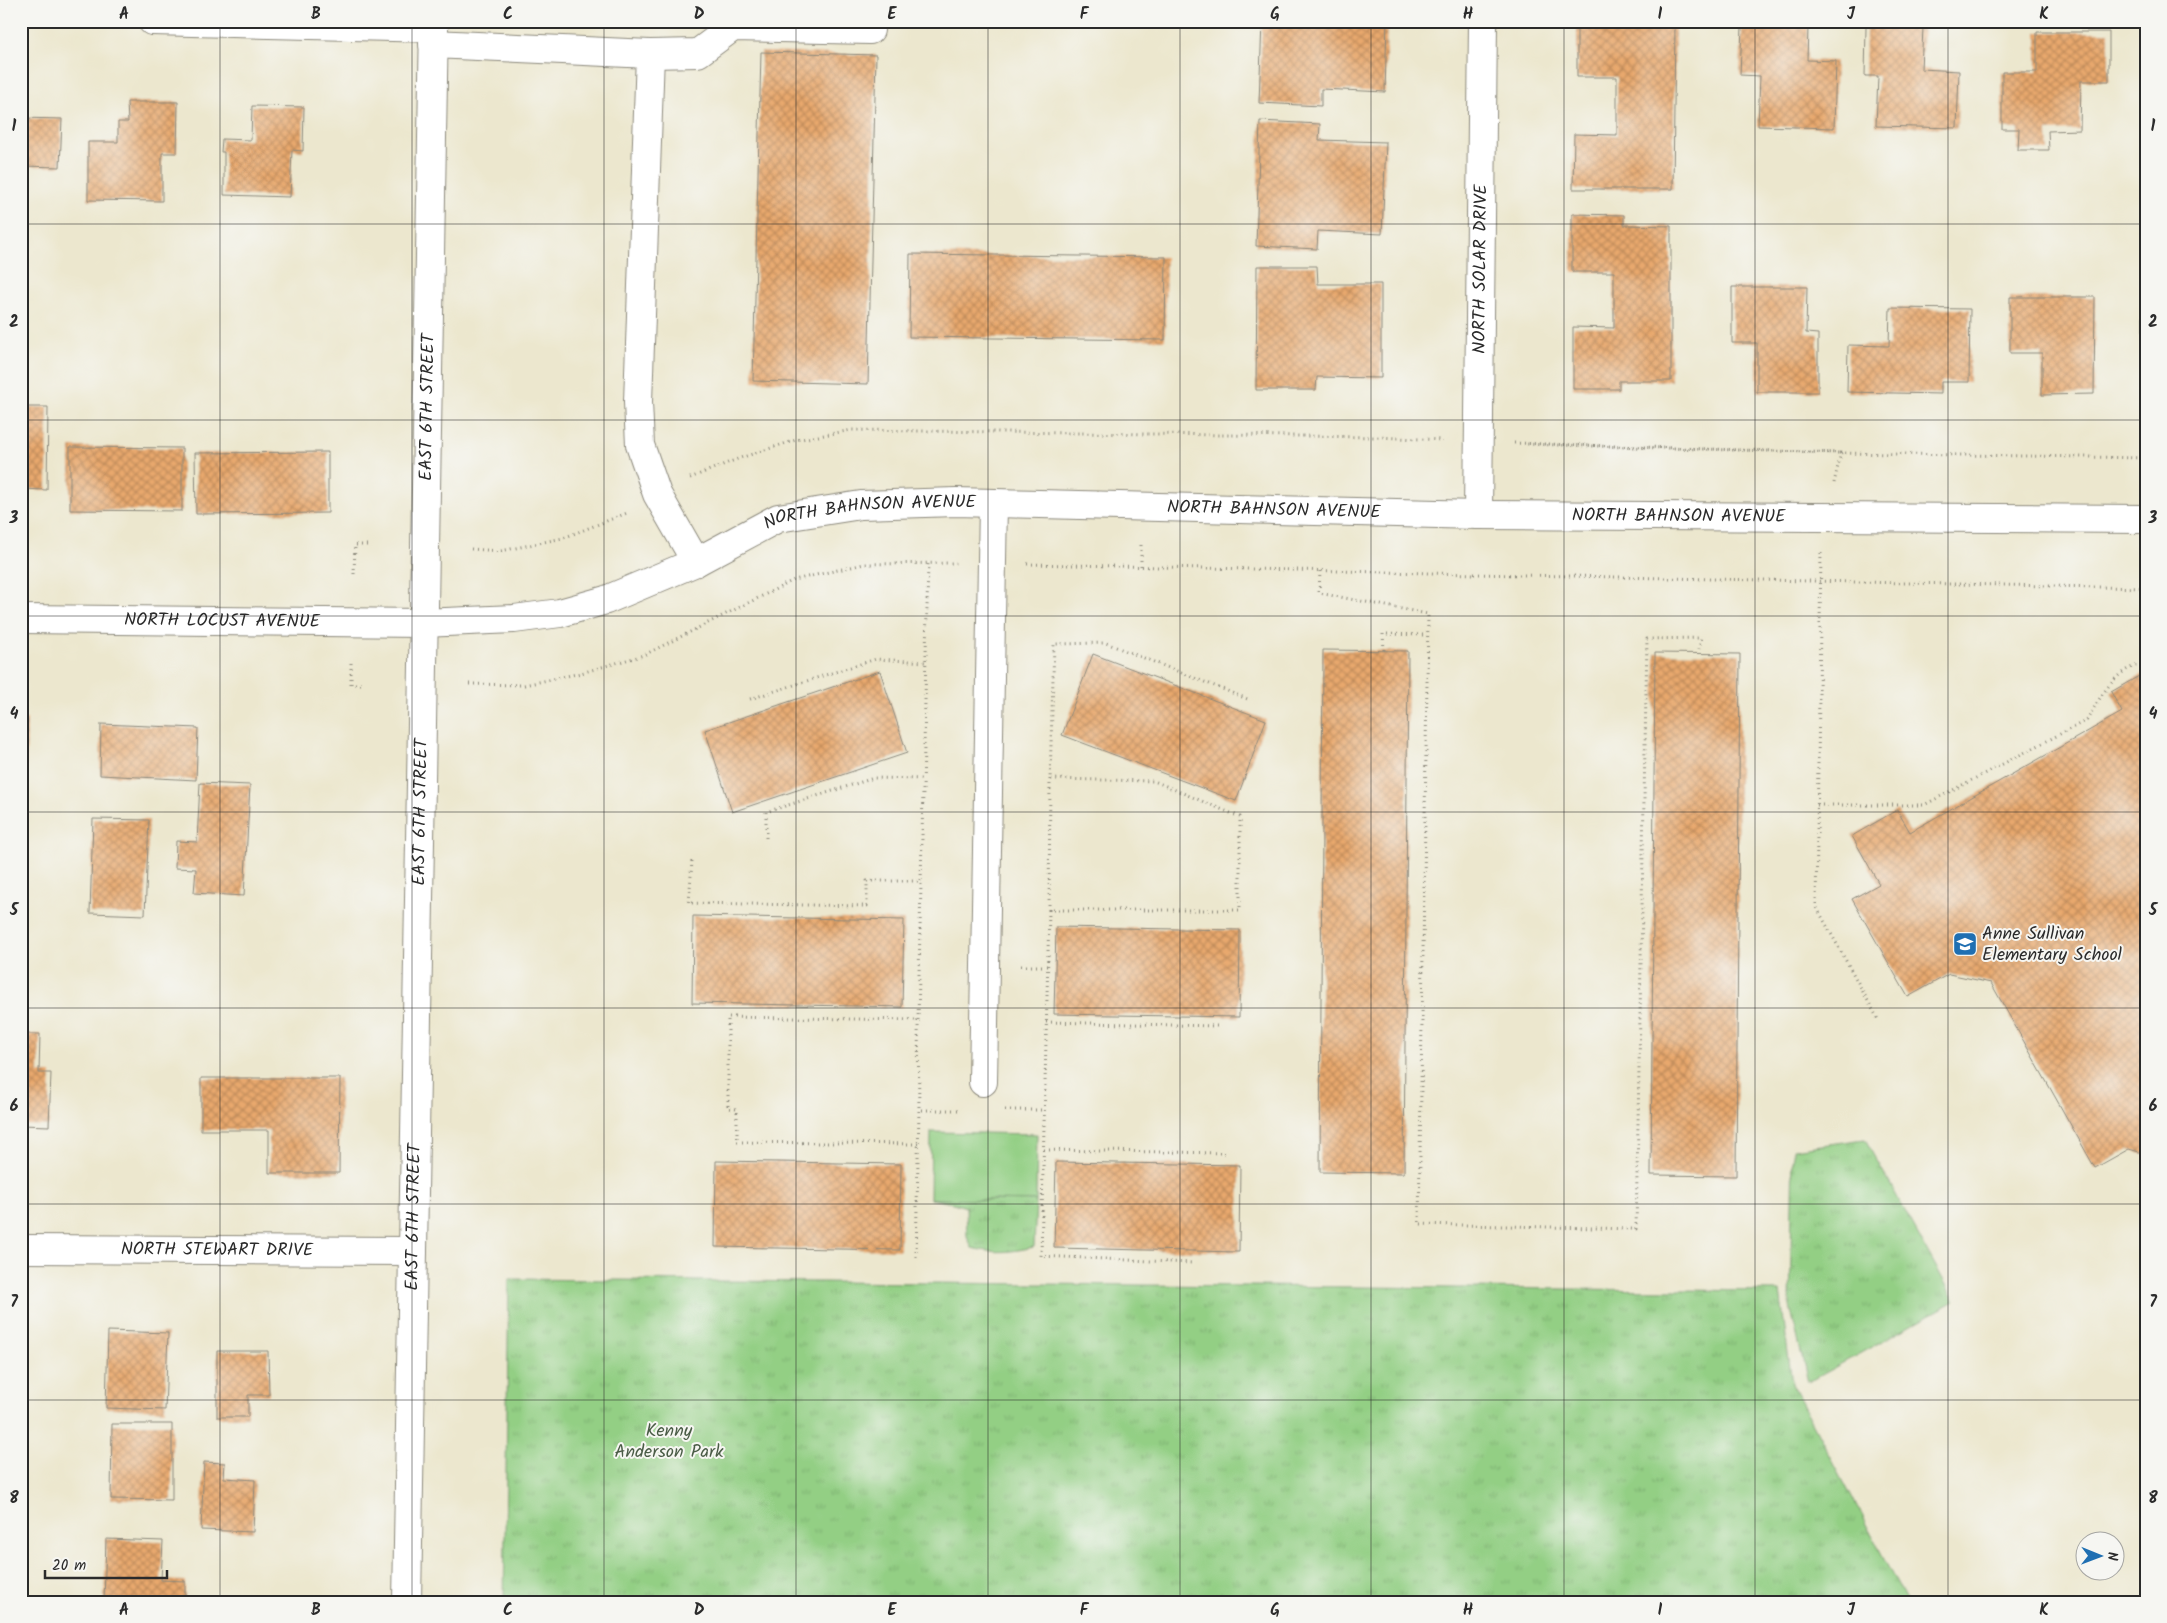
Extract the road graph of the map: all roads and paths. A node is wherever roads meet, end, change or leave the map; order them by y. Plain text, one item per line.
1 (152, 21) edge
2 (870, 21) edge
3 (1483, 21) edge
4 (434, 31) edge
5 (650, 54) junction
6 (1007, 434) dead end
7 (1841, 453) dead end
8 (2146, 458) edge
9 (657, 494) junction
10 (993, 503) junction
11 (1478, 515) junction
12 (2146, 520) edge
13 (368, 545) dead end
14 (471, 550) dead end
15 (696, 562) junction
16 (928, 563) dead end
17 (1320, 571) dead end
18 (354, 574) dead end
19 (1428, 574) dead end
20 (1820, 582) junction
21 (2146, 588) edge
22 (21, 619) edge
23 (423, 623) junction
24 (1427, 634) junction
25 (1700, 649) dead end
26 (1384, 650) dead end
27 (925, 662) junction
28 (351, 663) dead end
29 (2146, 665) edge
30 (364, 684) dead end
31 (750, 699) dead end
32 (1250, 700) dead end
33 (923, 779) junction
34 (1050, 779) junction
35 (1817, 805) junction
36 (766, 838) dead end
37 (692, 861) dead end
38 (922, 881) junction
39 (1049, 910) junction
40 (918, 1020) junction
41 (1879, 1021) dead end
42 (1046, 1022) junction
43 (1217, 1026) dead end
44 (983, 1082) dead end
45 (919, 1110) junction
46 (967, 1110) dead end
47 (996, 1110) dead end
48 (1045, 1110) junction
49 (918, 1144) junction
50 (1044, 1150) junction
51 (1226, 1153) dead end
52 (21, 1249) edge
53 (413, 1251) junction
54 (916, 1257) dead end
55 (1193, 1263) dead end
56 (407, 1602) edge

1 - 4 street
2 - 5 street
3 - 11 street, NORTH SOLAR DRIVE
4 - 5 street
4 - 23 street, EAST 6TH STREET
5 - 9 street
6 - 9 path
7 - 8 path
9 - 14 path
9 - 15 street
10 - 11 street, NORTH BAHNSON AVENUE
10 - 15 street, NORTH BAHNSON AVENUE
10 - 44 street
11 - 12 street, NORTH BAHNSON AVENUE
13 - 18 path
15 - 23 street, NORTH BAHNSON AVENUE
16 - 27 path
17 - 24 path
19 - 20 path
20 - 21 path
20 - 35 path
22 - 23 street, NORTH LOCUST AVENUE
23 - 53 street, EAST 6TH STREET
24 - 25 path
24 - 26 path
27 - 31 path
27 - 33 path
28 - 30 path
29 - 35 path
32 - 34 path
33 - 36 path
33 - 38 path
34 - 39 path
34 - 39 path
35 - 41 path
37 - 38 path
38 - 40 path
39 - 42 path
40 - 45 path
40 - 49 path
42 - 43 path
42 - 48 path
45 - 46 path
45 - 49 path
47 - 48 path
48 - 50 path
49 - 54 path
50 - 51 path
50 - 55 path
52 - 53 street, NORTH STEWART DRIVE
53 - 56 street, EAST 6TH STREET

